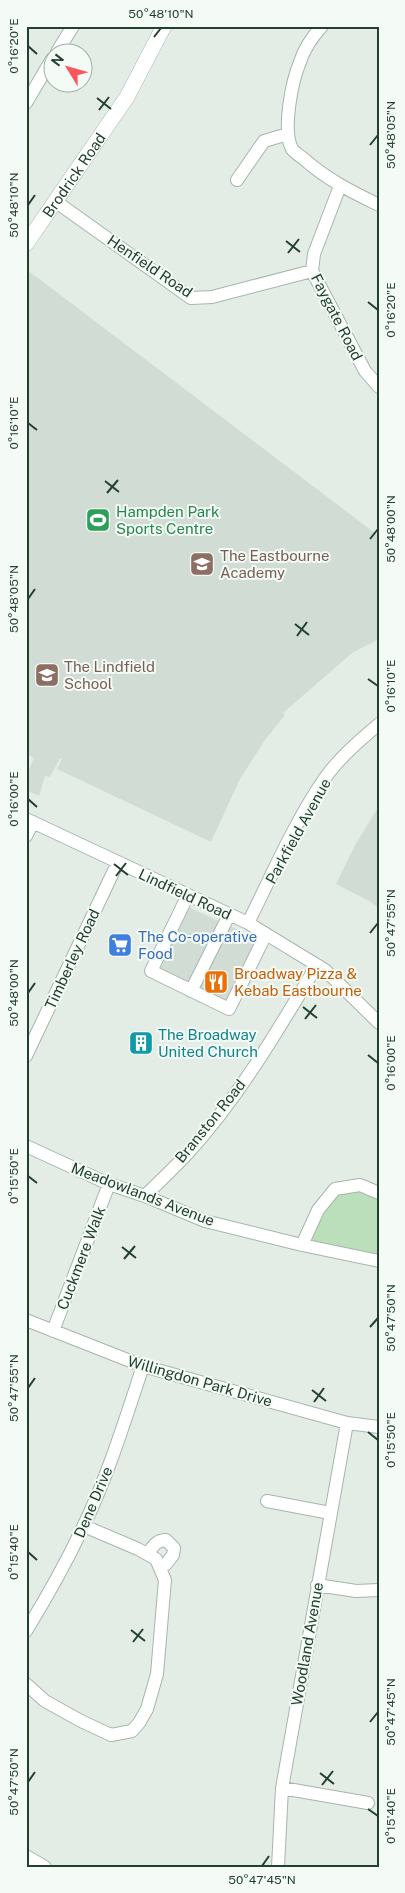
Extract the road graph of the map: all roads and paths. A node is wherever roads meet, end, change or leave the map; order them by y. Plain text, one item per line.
1 (73, 26) edge
2 (164, 26) edge
3 (322, 26) edge
4 (63, 42) edge
5 (42, 75) edge
6 (26, 76) edge
7 (38, 82) junction
8 (26, 103) edge
9 (288, 134) junction
10 (237, 180) dead end
11 (340, 186) junction
12 (55, 201) junction
13 (379, 205) edge
14 (26, 244) edge
15 (312, 271) junction
16 (379, 388) edge
17 (379, 724) edge
18 (30, 820) edge
19 (26, 836) edge
20 (118, 862) junction
21 (188, 896) junction
22 (229, 915) junction
23 (248, 924) junction
24 (266, 934) junction
25 (317, 965) junction
26 (191, 991) junction
27 (379, 1023) edge
28 (26, 1056) edge
29 (26, 1146) edge
30 (109, 1184) junction
31 (379, 1193) edge
32 (145, 1196) junction
33 (302, 1245) junction
34 (379, 1261) edge
35 (26, 1320) edge
36 (53, 1331) junction
37 (143, 1366) junction
38 (347, 1423) junction
39 (379, 1427) edge
40 (267, 1500) dead end
41 (330, 1513) junction
42 (84, 1526) junction
43 (147, 1554) junction
44 (160, 1565) junction
45 (317, 1585) junction
46 (379, 1590) edge
47 (26, 1631) edge
48 (26, 1684) edge
49 (282, 1788) junction
50 (368, 1803) dead end
51 (26, 1856) edge
52 (45, 1867) edge
53 (278, 1867) edge

1 - 4 street
2 - 12 street, Brodrick Road
3 - 9 street
5 - 7 street
6 - 7 street
7 - 8 street
9 - 10 street
9 - 11 street
11 - 13 street
11 - 15 street, Faygate Road
12 - 14 street, Brodrick Road
12 - 15 street, Henfield Road
15 - 16 street, Faygate Road
17 - 23 street, Parkfield Avenue
18 - 19 street
18 - 20 street, Lindfield Road
20 - 21 street, Lindfield Road
20 - 28 street, Timberley Road
21 - 22 street, Lindfield Road
21 - 26 street
22 - 23 street, Lindfield Road
22 - 26 street
23 - 24 street, Lindfield Road
24 - 25 street, Lindfield Road
24 - 26 street
25 - 27 street, Lindfield Road
25 - 32 street, Branston Road
29 - 30 street, Meadowlands Avenue
30 - 32 street, Meadowlands Avenue
30 - 36 street, Cuckmere Walk
31 - 33 street
32 - 33 street, Meadowlands Avenue
33 - 34 street, Meadowlands Avenue
35 - 36 street, Willingdon Park Drive
36 - 37 street, Willingdon Park Drive
37 - 38 street, Willingdon Park Drive
37 - 42 street, Dene Drive
38 - 39 street, Willingdon Park Drive
38 - 41 street, Woodland Avenue
40 - 41 street
41 - 45 street, Woodland Avenue
42 - 43 street
42 - 47 street, Dene Drive
43 - 44 street
43 - 44 street
44 - 48 street
45 - 46 street
45 - 49 street, Woodland Avenue
49 - 50 street
49 - 53 street, Woodland Avenue
51 - 52 street

